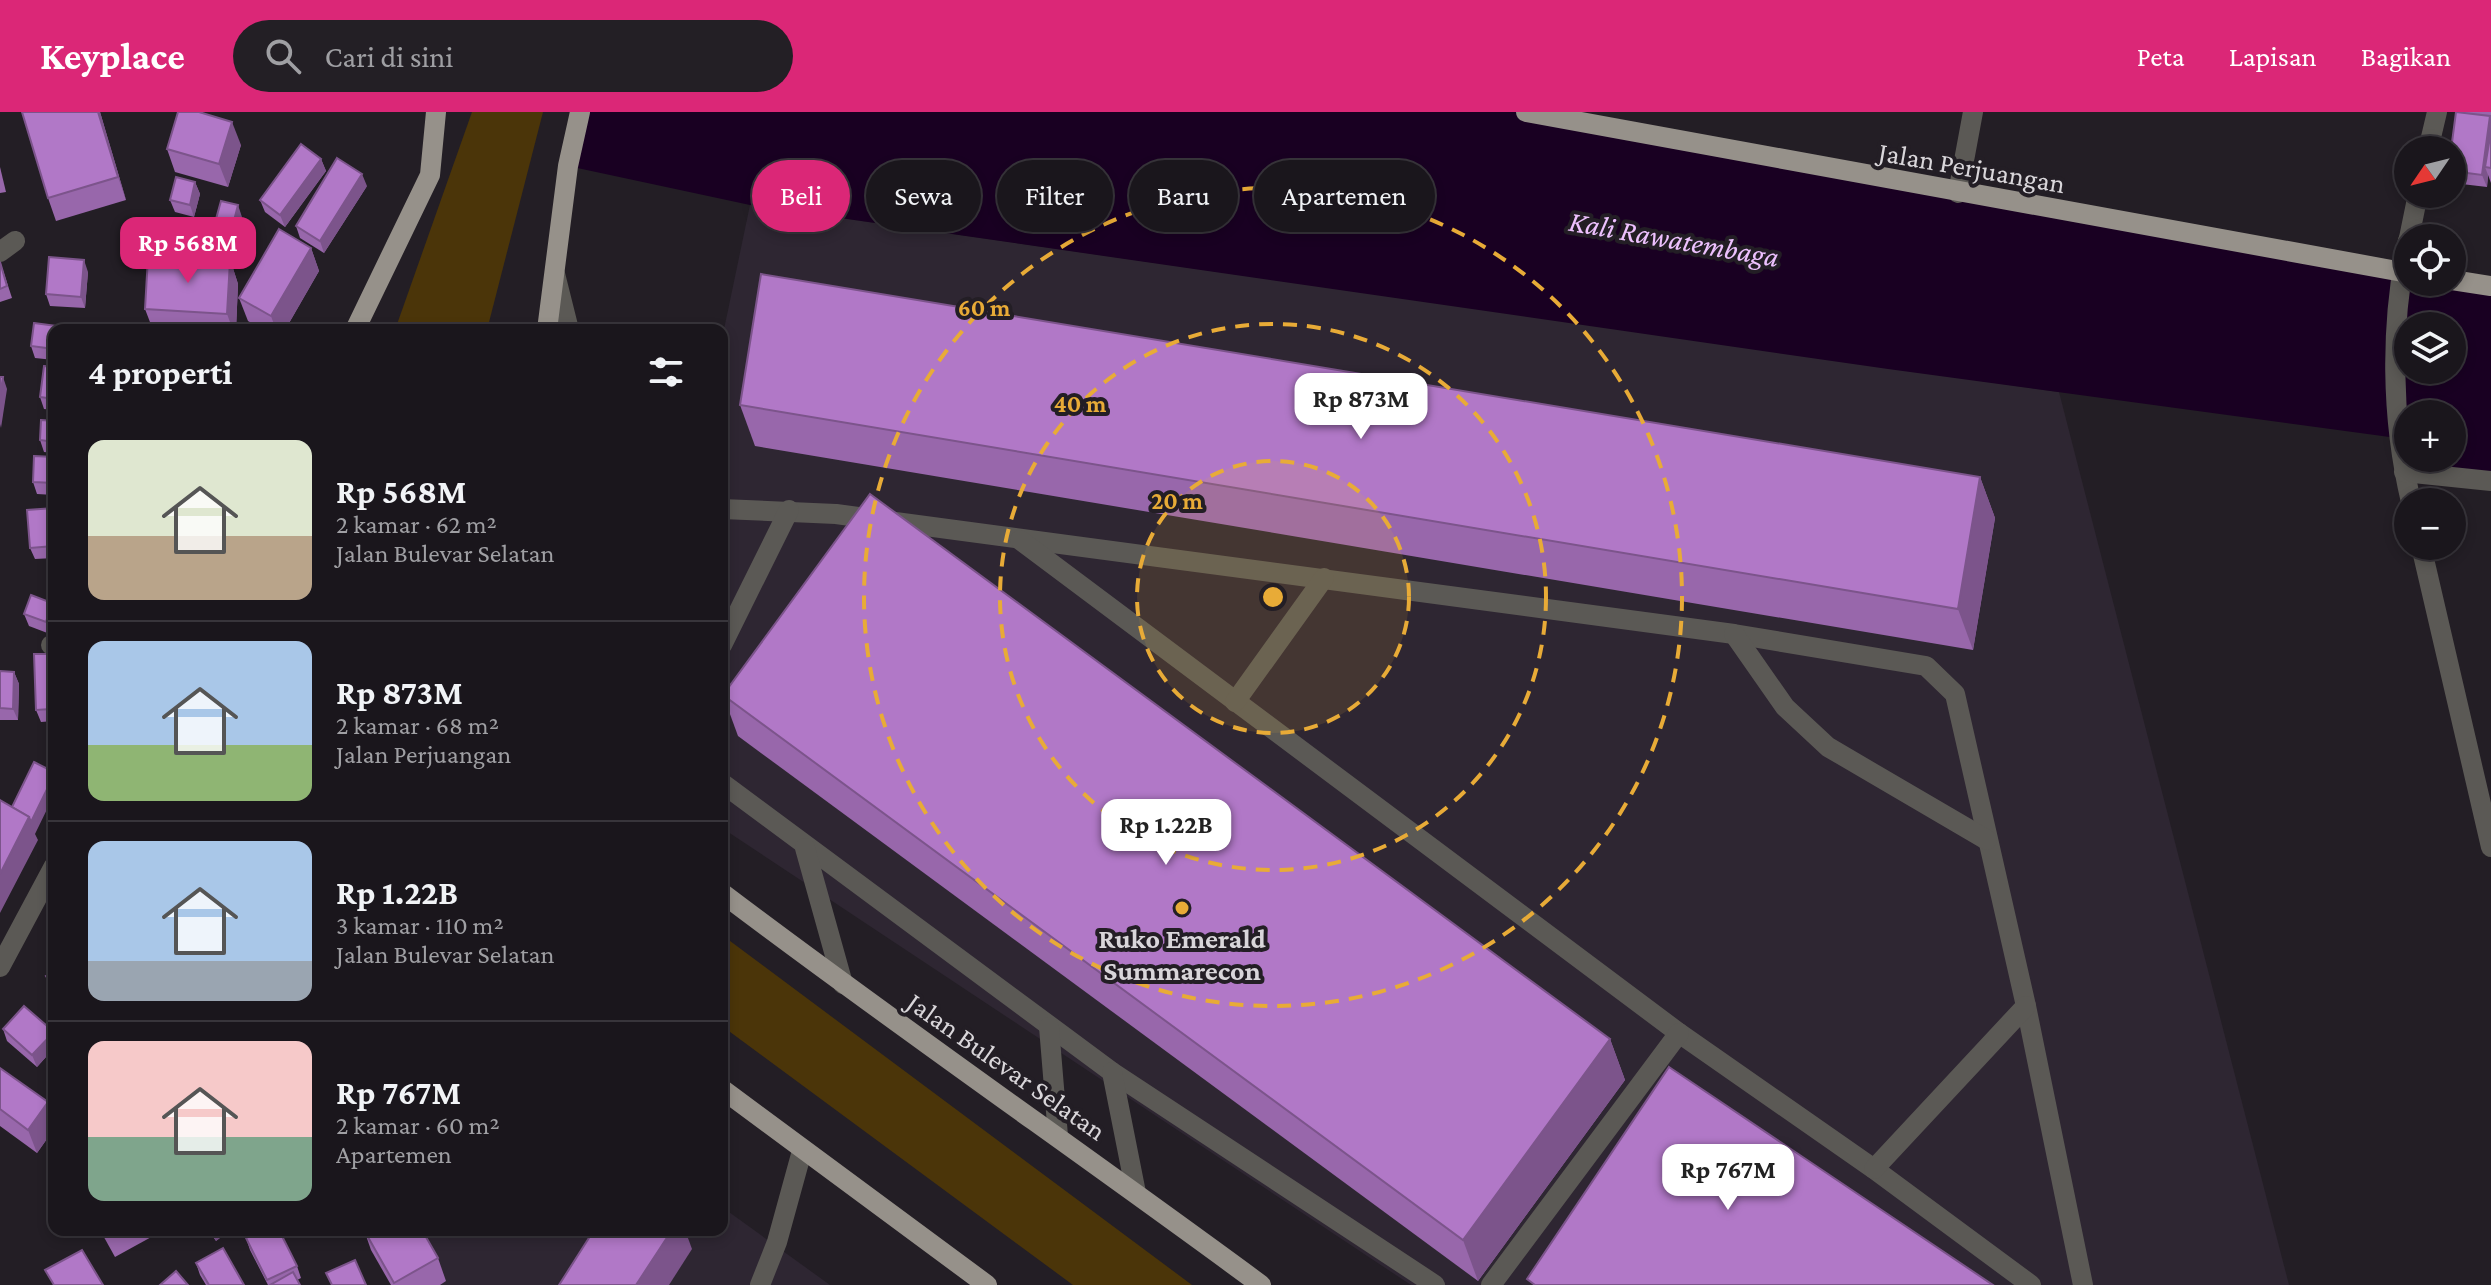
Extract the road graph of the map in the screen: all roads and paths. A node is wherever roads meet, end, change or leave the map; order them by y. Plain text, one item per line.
1 (580, 112) edge
2 (1526, 112) edge
3 (1973, 112) edge
4 (2437, 112) edge
5 (431, 115) edge
6 (2431, 136) edge
7 (1958, 193) junction
8 (553, 266) junction
9 (2394, 270) edge
10 (2466, 282) edge
11 (2491, 286) edge
12 (2400, 296) edge
13 (358, 324) edge
14 (548, 324) edge
15 (568, 324) edge
16 (2397, 400) edge
17 (2404, 472) joint
18 (2491, 481) edge
19 (2408, 488) edge
20 (728, 509) edge
21 (789, 510) junction
22 (1017, 538) junction
23 (2424, 560) edge
24 (1324, 578) junction
25 (728, 633) edge
26 (1734, 634) junction
27 (1235, 702) junction
28 (728, 788) edge
29 (1987, 840) junction
30 (2491, 847) edge
31 (805, 848) junction
32 (48, 877) edge
33 (728, 898) edge
34 (0, 967) edge
35 (843, 984) junction
36 (2026, 1006) junction
37 (1049, 1027) junction
38 (1679, 1033) junction
39 (1112, 1072) junction
40 (728, 1094) edge
41 (1058, 1136) junction
42 (802, 1151) junction
43 (1874, 1169) junction
44 (1136, 1193) junction
45 (760, 1285) edge
46 (987, 1285) edge
47 (1261, 1285) edge
48 (1435, 1285) edge
49 (1491, 1285) edge
50 (2031, 1285) edge
51 (2083, 1285) edge

1 - 8 main road
2 - 7 main road, Jalan Perjuangan
3 - 7 street
4 - 6 street
5 - 13 main road
7 - 9 main road, Jalan Perjuangan
8 - 14 main road
8 - 15 street
10 - 11 main road
12 - 16 street
17 - 18 street
17 - 19 street
20 - 21 street
21 - 22 street
21 - 25 street
22 - 24 street
22 - 27 street
23 - 30 street
24 - 26 street
24 - 27 street
26 - 29 street
26 - 29 street
27 - 38 street
28 - 31 street
29 - 36 street
31 - 35 street
31 - 37 street
32 - 34 street
33 - 35 main road, Jalan Bulevar Selatan
35 - 41 main road, Jalan Bulevar Selatan
36 - 43 street
36 - 51 street
37 - 39 street
37 - 41 street
38 - 43 street
38 - 49 street
39 - 44 street
39 - 48 street
40 - 42 main road
41 - 44 main road, Jalan Bulevar Selatan
42 - 45 street
42 - 46 main road
43 - 50 street
44 - 47 main road, Jalan Bulevar Selatan

